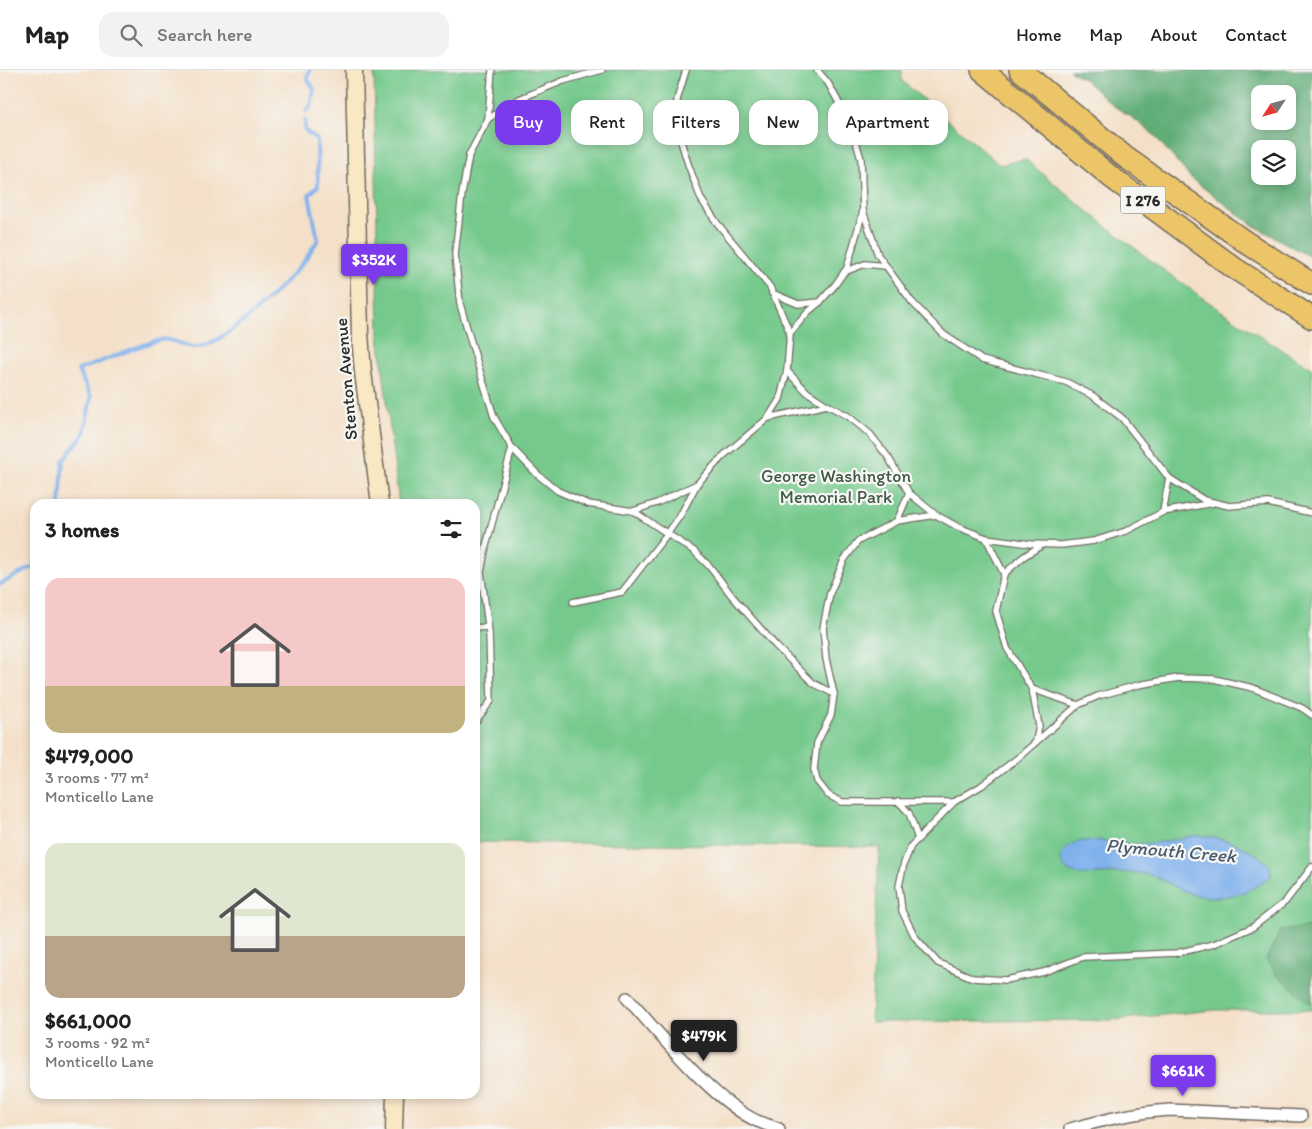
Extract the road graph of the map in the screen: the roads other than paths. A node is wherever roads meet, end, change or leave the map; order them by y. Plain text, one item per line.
1 (354, 70) edge
2 (492, 70) edge
3 (602, 70) edge
4 (686, 70) edge
5 (817, 70) edge
6 (982, 70) edge
7 (1020, 70) edge
8 (488, 119) junction
9 (863, 211) junction
10 (886, 266) junction
11 (844, 272) junction
12 (1312, 284) edge
13 (772, 293) junction
14 (820, 302) junction
15 (1312, 318) edge
16 (790, 333) junction
17 (787, 371) junction
18 (827, 406) junction
19 (768, 418) junction
20 (512, 448) junction
21 (1169, 478) junction
22 (697, 484) junction
23 (909, 493) junction
24 (379, 499) edge
25 (1216, 502) junction
26 (632, 511) junction
27 (1163, 512) junction
28 (1312, 513) edge
29 (936, 515) junction
30 (896, 520) junction
31 (667, 534) junction
32 (986, 538) junction
33 (1042, 545) junction
34 (1004, 574) junction
35 (573, 602) dead end
36 (488, 627) junction
37 (480, 628) edge
38 (1032, 688) junction
39 (834, 694) junction
40 (1078, 706) junction
41 (1312, 715) edge
42 (480, 716) edge
43 (1036, 742) junction
44 (898, 801) junction
45 (954, 802) junction
46 (918, 839) junction
47 (1312, 867) edge
48 (627, 998) dead end
49 (396, 1099) edge
50 (1301, 1116) dead end
51 (394, 1129) edge
52 (779, 1129) edge
53 (1070, 1129) edge

1 - 24 main road, Stenton Avenue
2 - 8 lane
3 - 8 lane
4 - 13 lane
5 - 9 lane
6 - 15 highway, I 276
7 - 12 highway, I 276
8 - 20 lane
9 - 10 lane
9 - 11 lane
10 - 11 lane
10 - 21 lane
11 - 14 lane
13 - 14 lane
13 - 16 lane
14 - 16 lane
16 - 17 lane
17 - 18 lane
17 - 19 lane
18 - 19 lane
18 - 23 lane
19 - 22 lane
20 - 26 lane
20 - 36 lane
21 - 25 lane
21 - 27 lane
22 - 26 lane
22 - 31 lane
23 - 29 lane
23 - 30 lane
25 - 27 lane
25 - 28 lane
26 - 31 lane
27 - 33 lane
29 - 30 lane
29 - 32 lane
30 - 39 lane
31 - 35 lane
31 - 39 lane
32 - 33 lane
32 - 34 lane
33 - 34 lane
34 - 38 lane
36 - 37 lane
36 - 42 lane
38 - 40 lane
38 - 43 lane
39 - 44 lane
40 - 41 lane
40 - 43 lane
43 - 45 lane
44 - 45 lane
44 - 46 lane
45 - 46 lane
46 - 47 lane
48 - 52 street
49 - 51 main road
50 - 53 street

